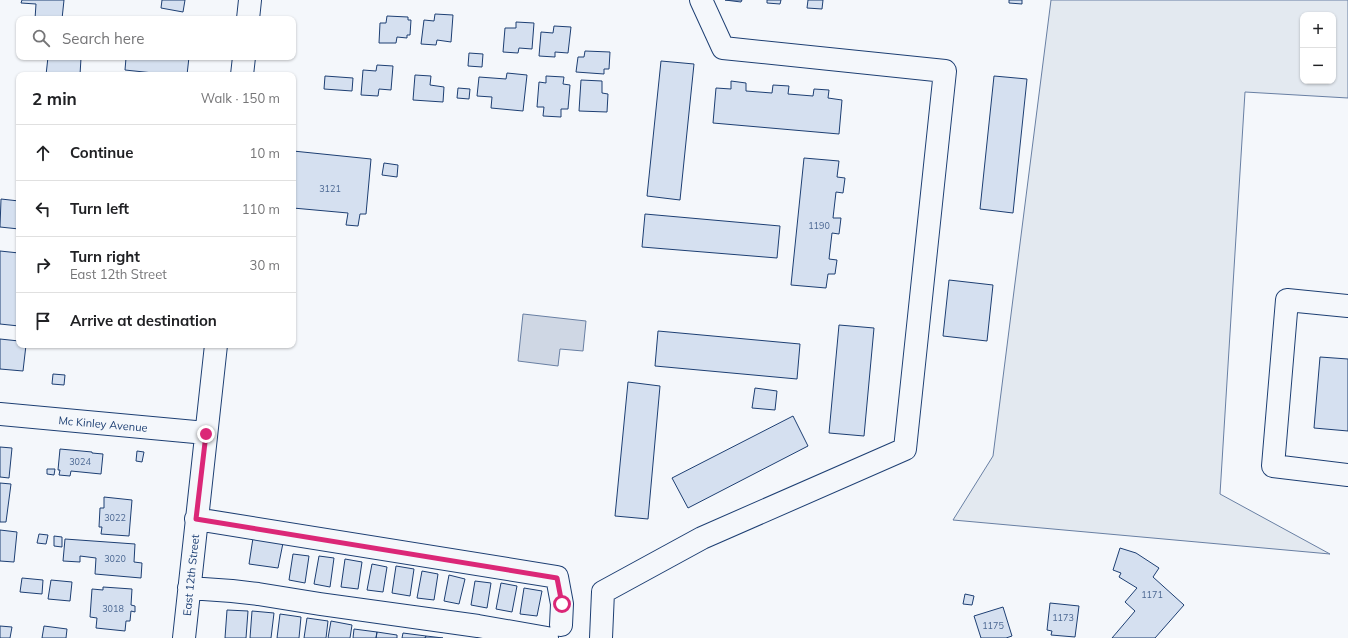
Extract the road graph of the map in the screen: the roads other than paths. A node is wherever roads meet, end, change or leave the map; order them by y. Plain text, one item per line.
1 (250, 0) edge
2 (701, 0) edge
3 (248, 16) edge
4 (244, 60) edge
5 (242, 72) edge
6 (1348, 306) edge
7 (216, 348) edge
8 (0, 414) edge
9 (206, 434) junction
10 (1348, 475) edge
11 (196, 519) junction
12 (190, 588) junction
13 (554, 632) edge
14 (184, 638) edge
15 (601, 638) edge

1 - 3 street
2 - 15 street
4 - 5 street
6 - 10 street
7 - 9 street, East 12th Street
8 - 9 street, Mc Kinley Avenue
9 - 11 street, East 12th Street
11 - 12 street, East 12th Street
11 - 13 street
12 - 13 street
12 - 14 street, East 12th Street

